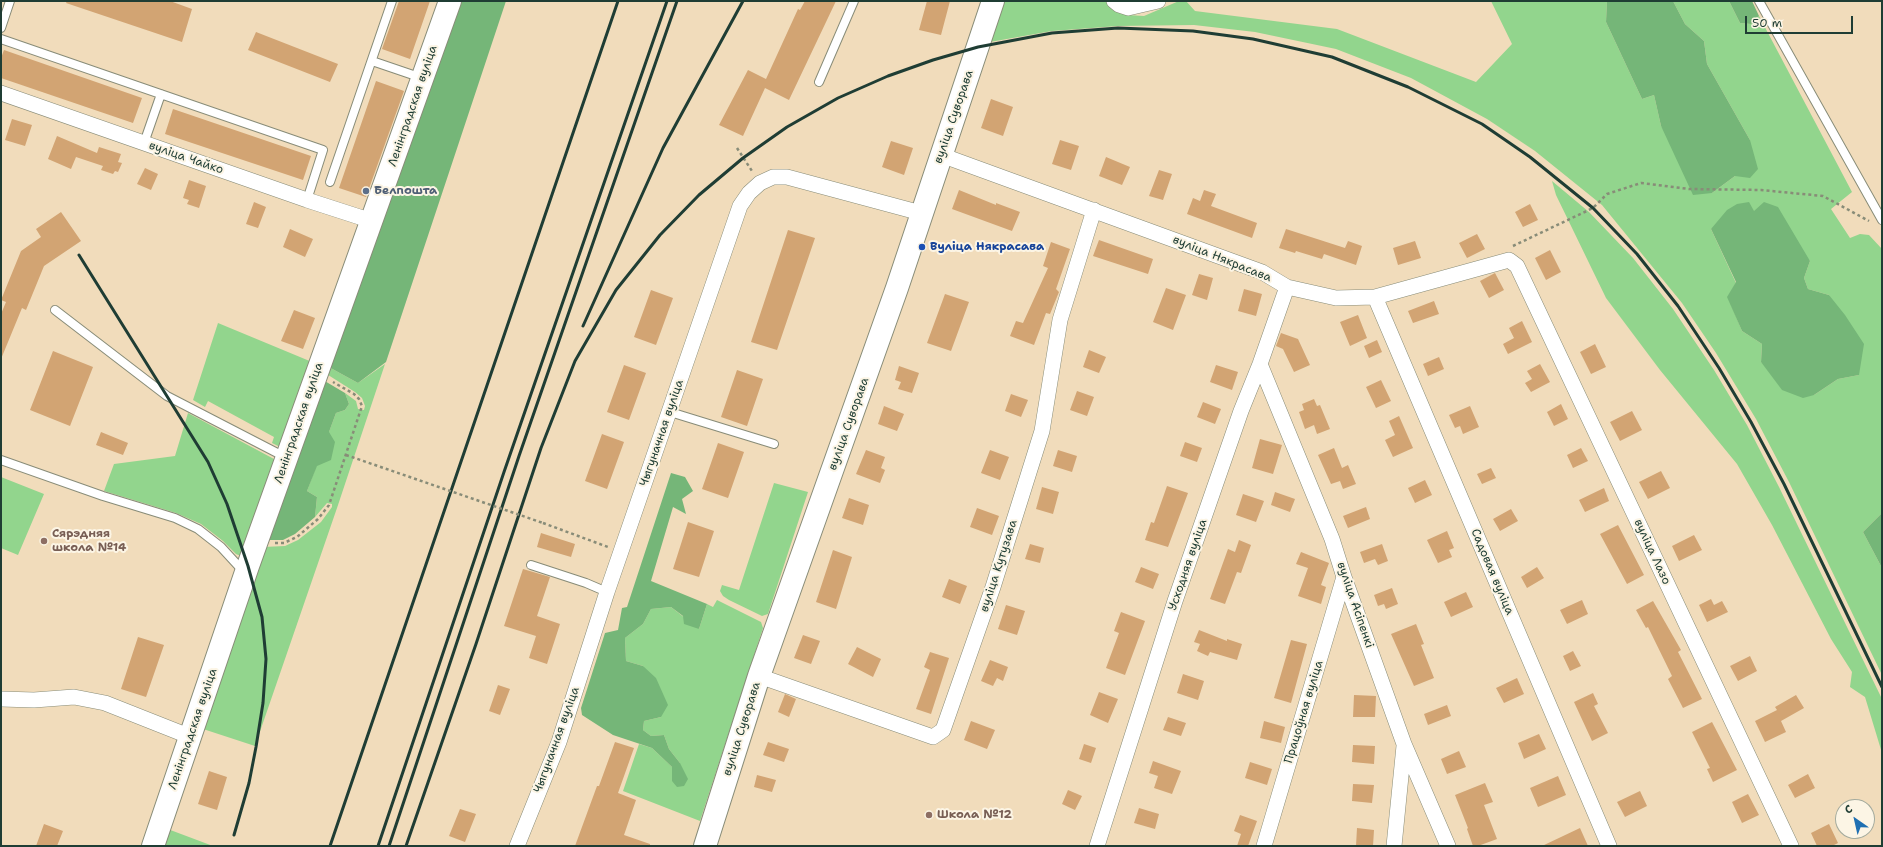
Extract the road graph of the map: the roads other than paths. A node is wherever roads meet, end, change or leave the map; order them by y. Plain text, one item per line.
1 (10, 1) edge
2 (392, 1) edge
3 (450, 1) edge
4 (854, 1) edge
5 (993, 1) edge
6 (1114, 1) edge
7 (1158, 1) edge
8 (1760, 1) edge
9 (1, 28) edge
10 (1, 39) edge
11 (372, 61) junction
12 (422, 79) junction
13 (819, 82) dead end
14 (1, 93) edge
15 (161, 94) junction
16 (144, 143) junction
17 (941, 155) junction
18 (330, 182) dead end
19 (307, 200) junction
20 (1094, 210) junction
21 (921, 213) junction
22 (372, 221) junction
23 (1879, 222) edge
24 (1509, 260) joint
25 (1287, 287) junction
26 (1375, 297) junction
27 (55, 310) dead end
28 (1260, 364) junction
29 (670, 412) junction
30 (774, 444) dead end
31 (287, 458) junction
32 (1, 460) edge
33 (531, 565) dead end
34 (246, 574) junction
35 (1344, 577) junction
36 (607, 592) junction
37 (759, 676) junction
38 (1, 699) edge
39 (191, 737) junction
40 (1404, 744) junction
41 (153, 846) edge
42 (517, 846) edge
43 (705, 846) edge
44 (1097, 846) edge
45 (1264, 846) edge
46 (1394, 846) edge
47 (1448, 846) edge
48 (1609, 846) edge
49 (1791, 846) edge

1 - 9 lane
2 - 11 lane
3 - 12 street, Ленінградская вуліца
4 - 13 lane
5 - 17 street, вуліца Суворава
6 - 7 street
8 - 23 lane
10 - 15 lane
11 - 12 lane
11 - 18 lane
12 - 22 street, Ленінградская вуліца
14 - 16 street, вуліца Чайко
15 - 16 lane
15 - 19 lane
16 - 19 street, вуліца Чайко
17 - 20 street, вуліца Някрасава
17 - 21 street, вуліца Суворава
19 - 22 street, вуліца Чайко
20 - 25 street, вуліца Някрасава
20 - 37 street, вуліца Кутузава
21 - 29 street, Чыгуначная вуліца
21 - 37 street, вуліца Суворава
22 - 31 street, Ленінградская вуліца
24 - 26 street, вуліца Някрасава
24 - 49 street, вуліца Лазо
25 - 26 street, вуліца Някрасава
25 - 28 street, Усходняя вуліца
26 - 48 street, Садовая вуліца
27 - 31 lane
28 - 35 street, вуліца Асіпенкі
28 - 44 street, Усходняя вуліца
29 - 30 lane
29 - 36 street, Чыгуначная вуліца
31 - 34 street, Ленінградская вуліца
32 - 34 lane
33 - 36 lane
34 - 39 street, Ленінградская вуліца
35 - 40 street, вуліца Асіпенкі
35 - 45 street, Працоўная вуліца
36 - 42 street, Чыгуначная вуліца
37 - 43 street, вуліца Суворава
38 - 39 street
39 - 41 street, Ленінградская вуліца
40 - 46 street
40 - 47 street, вуліца Асіпенкі

